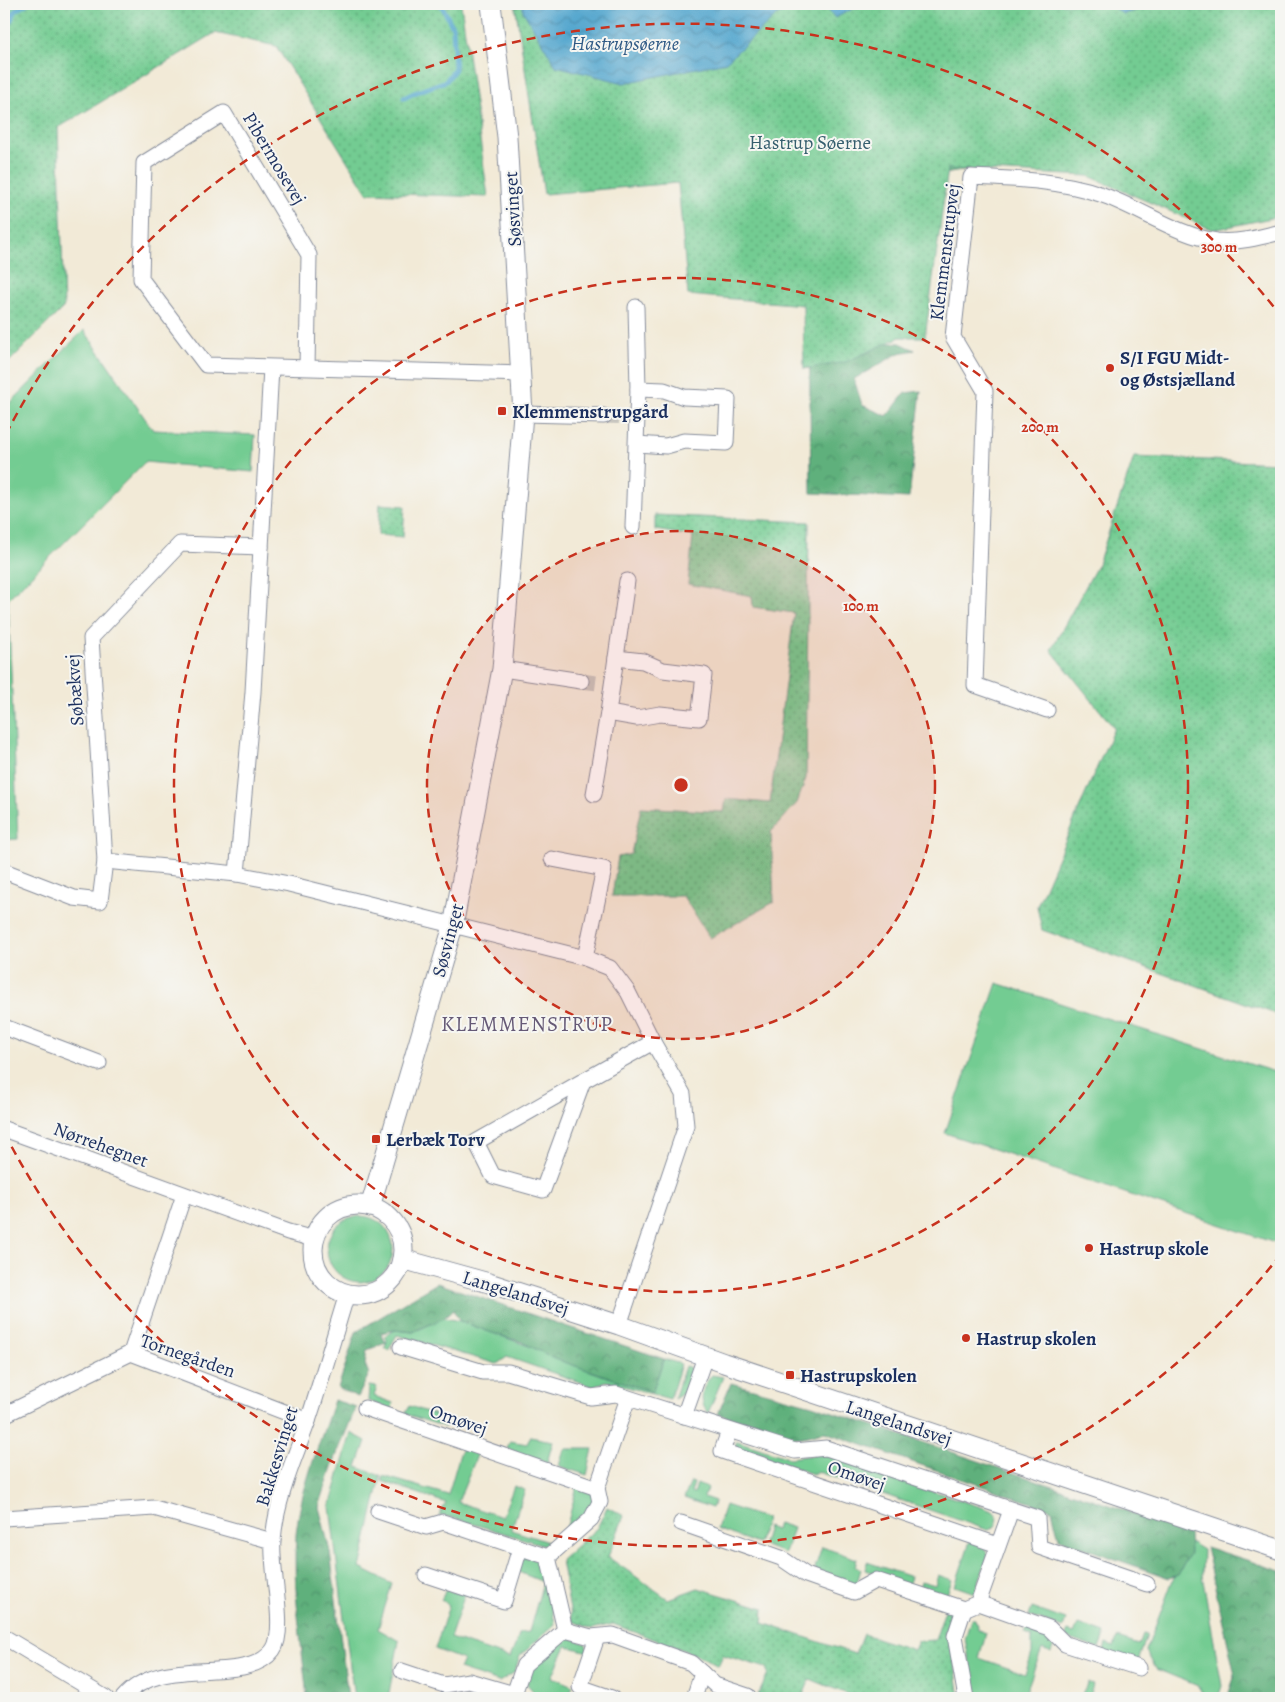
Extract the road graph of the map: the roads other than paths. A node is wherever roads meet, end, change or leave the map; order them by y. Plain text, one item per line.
1 (491, 4) edge
2 (1281, 232) edge
3 (636, 307) dead end
4 (270, 368) junction
5 (308, 368) junction
6 (522, 374) junction
7 (638, 389) junction
8 (524, 414) junction
9 (604, 416) tunnel mouth
10 (637, 444) junction
11 (633, 527) dead end
12 (261, 547) junction
13 (627, 581) dead end
14 (616, 658) junction
15 (502, 669) junction
16 (581, 681) tunnel mouth
17 (1048, 710) dead end
18 (608, 713) junction
19 (594, 794) dead end
20 (552, 858) dead end
21 (105, 861) junction
22 (4, 871) edge
23 (237, 874) junction
24 (453, 926) junction
25 (585, 958) junction
26 (4, 1027) edge
27 (653, 1042) junction
28 (99, 1063) dead end
29 (583, 1081) junction
30 (4, 1129) edge
31 (184, 1195) junction
32 (370, 1206) junction
33 (314, 1239) junction
34 (402, 1259) junction
35 (347, 1294) junction
36 (619, 1325) junction
37 (401, 1347) dead end
38 (130, 1353) junction
39 (705, 1357) junction
40 (628, 1398) junction
41 (365, 1408) dead end
42 (4, 1415) edge
43 (684, 1416) junction
44 (308, 1421) junction
45 (729, 1431) junction
46 (597, 1488) junction
47 (1011, 1510) junction
48 (378, 1511) dead end
49 (4, 1518) edge
50 (681, 1523) dead end
51 (272, 1541) junction
52 (998, 1546) junction
53 (520, 1548) junction
54 (1281, 1550) edge
55 (548, 1557) junction
56 (426, 1575) dead end
57 (1147, 1584) dead end
58 (971, 1606) junction
59 (565, 1630) junction
60 (4, 1637) edge
61 (597, 1637) junction
62 (1139, 1668) dead end
63 (402, 1672) dead end
64 (702, 1674) junction
65 (517, 1696) edge
66 (748, 1696) dead end
67 (106, 1698) edge
68 (123, 1698) edge
69 (612, 1698) edge
70 (694, 1698) edge
71 (966, 1698) edge

1 - 6 street, Søsvinget
2 - 17 street, Klemmenstrupvej
3 - 7 street
4 - 5 street, Pibermosevej
4 - 5 street, Pibermosevej
4 - 12 street
5 - 6 street, Pibermosevej
6 - 8 street, Søsvinget
7 - 10 street
7 - 10 street
8 - 9 street
8 - 15 street, Søsvinget
10 - 11 street
12 - 21 street, Søbækvej
12 - 23 street
13 - 14 street
14 - 18 street
14 - 18 street
15 - 16 street
15 - 24 street, Søsvinget
18 - 19 street
20 - 25 street
21 - 22 street, Søbækvej
21 - 23 street
23 - 24 street
24 - 25 street
24 - 32 street, Søsvinget
25 - 27 street
26 - 28 street
27 - 29 street
27 - 36 street
29 - 29 street
30 - 31 street, Nørrehegnet
31 - 33 street, Nørrehegnet
31 - 38 street
32 - 33 street
32 - 34 street
33 - 35 street
34 - 35 street
34 - 36 street, Langelandsvej
35 - 44 street, Bakkesvinget
36 - 39 street, Langelandsvej
37 - 40 street, Omøvej
38 - 42 street, Tornegården
38 - 44 street, Tornegården
39 - 43 street
39 - 54 street, Langelandsvej
40 - 43 street, Omøvej
40 - 46 street
41 - 46 street, Omøvej
43 - 45 street, Omøvej
44 - 51 street, Bakkesvinget
45 - 47 street, Omøvej
45 - 52 street, Omøvej
46 - 55 street
47 - 52 street
47 - 57 street, Omøvej
48 - 53 street
49 - 51 street
50 - 58 street
51 - 68 street, Bakkesvinget
52 - 58 street
53 - 55 street
53 - 56 street
55 - 59 street
58 - 62 street
58 - 71 street
59 - 61 street
59 - 65 street
60 - 67 street
61 - 64 street
61 - 69 street
63 - 65 street
64 - 66 street
64 - 70 street

